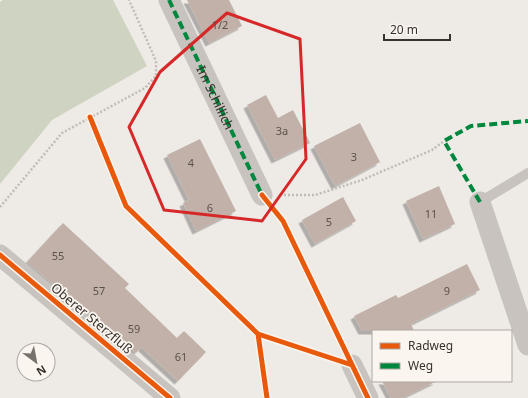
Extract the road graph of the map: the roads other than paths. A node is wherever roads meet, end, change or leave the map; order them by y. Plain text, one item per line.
1 (169, 0) edge
2 (528, 173) edge
3 (262, 195) road end
4 (480, 202) joint
5 (0, 255) edge
6 (528, 345) edge
7 (352, 365) road end
8 (170, 398) edge
9 (368, 398) edge

1 - 3 street, Im Schillich
2 - 4 lane
4 - 6 street
5 - 8 street, Oberer Sterzfluß
7 - 9 street

